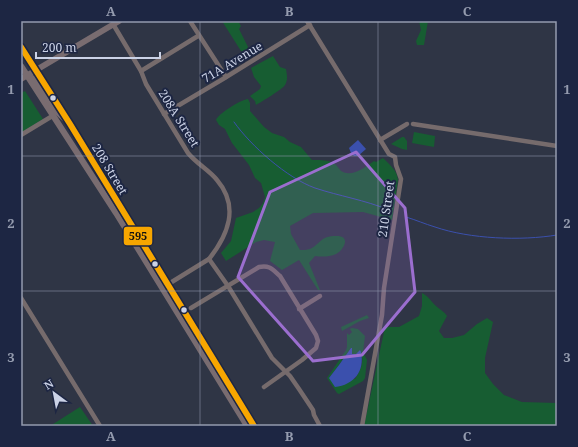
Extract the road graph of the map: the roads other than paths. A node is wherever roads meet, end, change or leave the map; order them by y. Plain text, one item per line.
1 (190, 21) edge
2 (116, 23) edge
3 (309, 23) edge
4 (198, 36) junction
5 (21, 47) edge
6 (21, 53) edge
7 (21, 66) edge
8 (36, 70) junction
9 (141, 71) junction
10 (27, 76) junction
11 (226, 77) junction
12 (21, 79) edge
13 (164, 114) junction
14 (54, 115) junction
15 (70, 124) junction
16 (407, 124) dead end
17 (413, 124) dead end
18 (21, 135) edge
19 (380, 140) junction
20 (557, 146) edge
21 (209, 259) junction
22 (165, 286) junction
23 (228, 286) junction
24 (320, 296) dead end
25 (21, 298) edge
26 (191, 308) dead end
27 (300, 309) junction
28 (284, 372) junction
29 (264, 387) dead end
30 (100, 426) edge
31 (247, 426) edge
32 (254, 426) edge
33 (320, 426) edge
34 (362, 426) edge

1 - 4 street
2 - 8 main road
2 - 9 street, 208A Street
3 - 11 street, 71A Avenue
3 - 19 street, 210 Street
4 - 9 street
4 - 11 street
5 - 8 main road, 208 Street
6 - 8 main road
7 - 10 main road, 208 Street
8 - 10 main road
8 - 15 main road, 208 Street
9 - 13 street, 208A Street
10 - 12 main road
10 - 14 main road, 208 Street
10 - 15 main road
11 - 13 street, 71A Avenue
13 - 21 street, 208A Street
14 - 18 street
14 - 22 main road, 208 Street
15 - 22 main road, 208 Street
16 - 19 street
17 - 20 street
19 - 34 street, 210 Street
21 - 22 street
21 - 23 street
22 - 31 main road, 208 Street
22 - 32 main road, 208 Street
23 - 26 street
23 - 27 street
23 - 28 street
24 - 27 street
25 - 30 street
27 - 28 street
28 - 29 street
28 - 33 street

